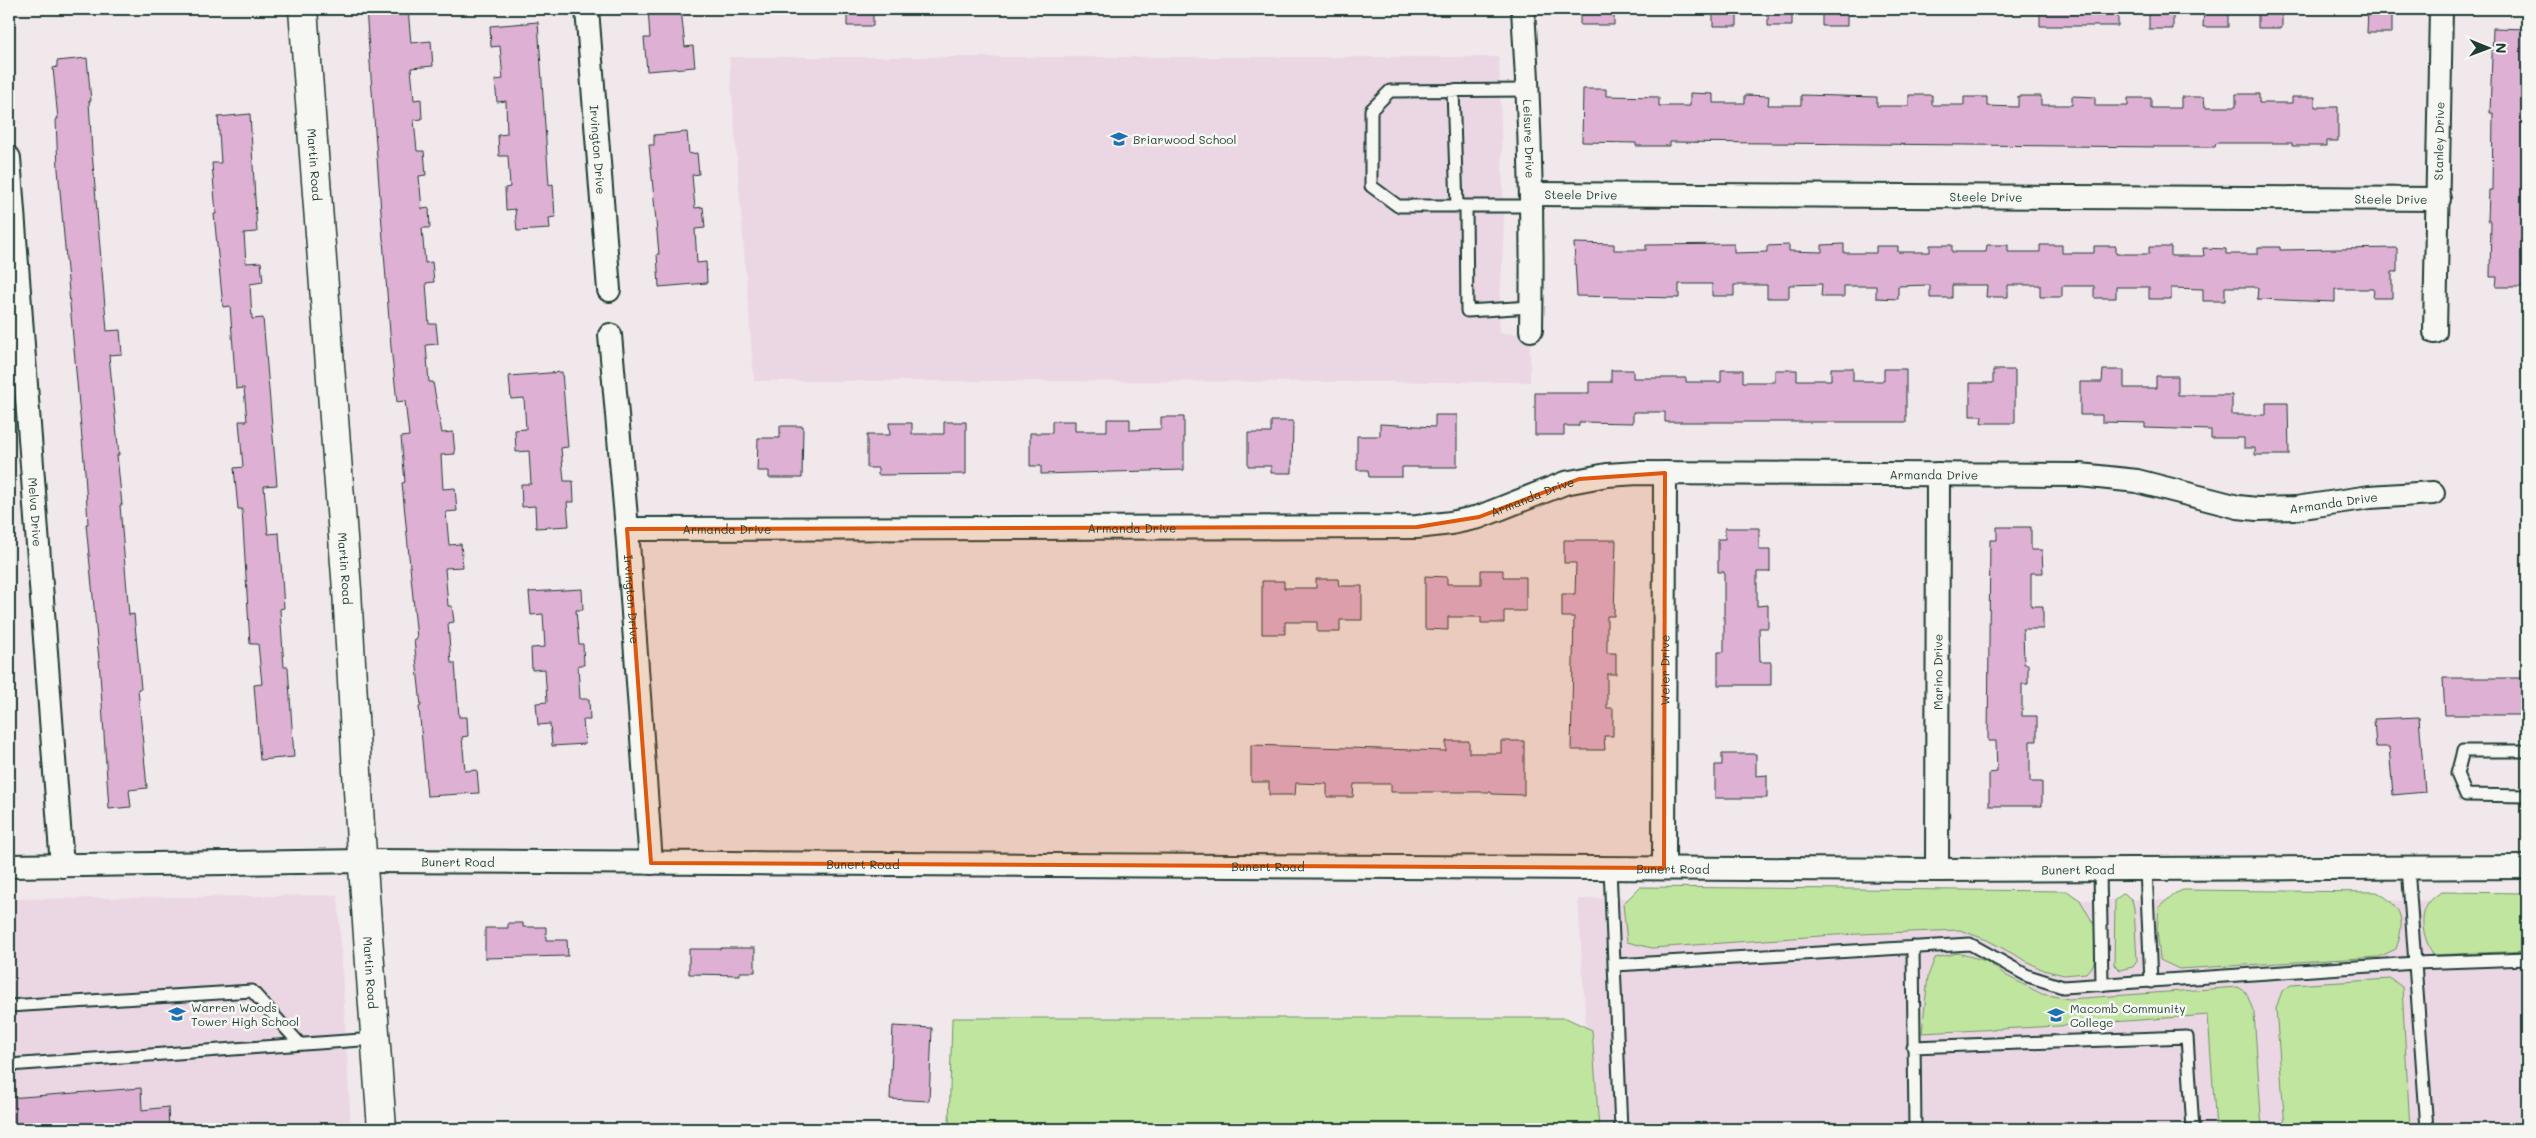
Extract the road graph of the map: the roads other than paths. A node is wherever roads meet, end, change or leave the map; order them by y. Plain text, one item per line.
1 (303, 9) edge
2 (587, 9) edge
3 (1523, 9) edge
4 (2441, 9) edge
5 (1454, 90) junction
6 (1529, 90) junction
7 (9, 158) edge
8 (2439, 199) junction
9 (1532, 200) junction
10 (1462, 206) junction
11 (609, 290) dead end
12 (1531, 307) junction
13 (1531, 330) dead end
14 (2435, 332) dead end
15 (610, 335) dead end
16 (1665, 473) junction
17 (1938, 474) junction
18 (2433, 493) dead end
19 (627, 529) junction
20 (2527, 751) edge
21 (2527, 796) edge
22 (364, 861) junction
23 (651, 863) junction
24 (9, 866) edge
25 (62, 866) junction
26 (2408, 867) junction
27 (2527, 867) edge
28 (1610, 868) junction
29 (1664, 868) junction
30 (2146, 869) junction
31 (1937, 870) junction
32 (2100, 870) junction
33 (1913, 947) junction
34 (2527, 959) edge
35 (2415, 963) junction
36 (1615, 965) junction
37 (2150, 982) junction
38 (2102, 985) junction
39 (9, 1006) edge
40 (375, 1039) junction
41 (299, 1043) junction
42 (1913, 1047) junction
43 (9, 1065) edge
44 (382, 1129) edge
45 (1621, 1129) edge
46 (1915, 1129) edge
47 (2193, 1129) edge
48 (2427, 1129) edge

1 - 22 street, Martin Road
2 - 11 street, Irvington Drive
3 - 6 street, Leisure Drive
4 - 8 street, Stanley Drive
5 - 6 lane
5 - 10 lane
5 - 10 lane
6 - 9 street, Leisure Drive
7 - 25 street, Melva Drive
8 - 9 street, Steele Drive
8 - 14 street, Stanley Drive
9 - 10 lane
9 - 12 street, Leisure Drive
10 - 12 lane
12 - 13 street, Leisure Drive
15 - 19 street, Irvington Drive
16 - 17 street, Armanda Drive
16 - 19 street, Armanda Drive
16 - 29 street, Weier Drive
17 - 18 street, Armanda Drive
17 - 31 street, Marino Drive
19 - 23 street, Irvington Drive
20 - 21 lane
22 - 23 street, Bunert Road
22 - 25 street, Bunert Road
22 - 40 street, Martin Road
23 - 28 street, Bunert Road
24 - 25 street, Bunert Road
26 - 27 street, Bunert Road
26 - 30 street, Bunert Road
26 - 35 lane
28 - 29 street, Bunert Road
28 - 36 lane
29 - 31 street, Bunert Road
30 - 32 street, Bunert Road
30 - 37 lane
31 - 32 street, Bunert Road
32 - 38 lane
33 - 36 lane
33 - 38 lane
33 - 42 lane
34 - 35 lane
35 - 37 lane
35 - 48 lane
36 - 45 lane
37 - 38 lane
39 - 41 lane
40 - 41 lane
40 - 44 street, Martin Road
41 - 43 lane
42 - 46 lane
42 - 47 lane

